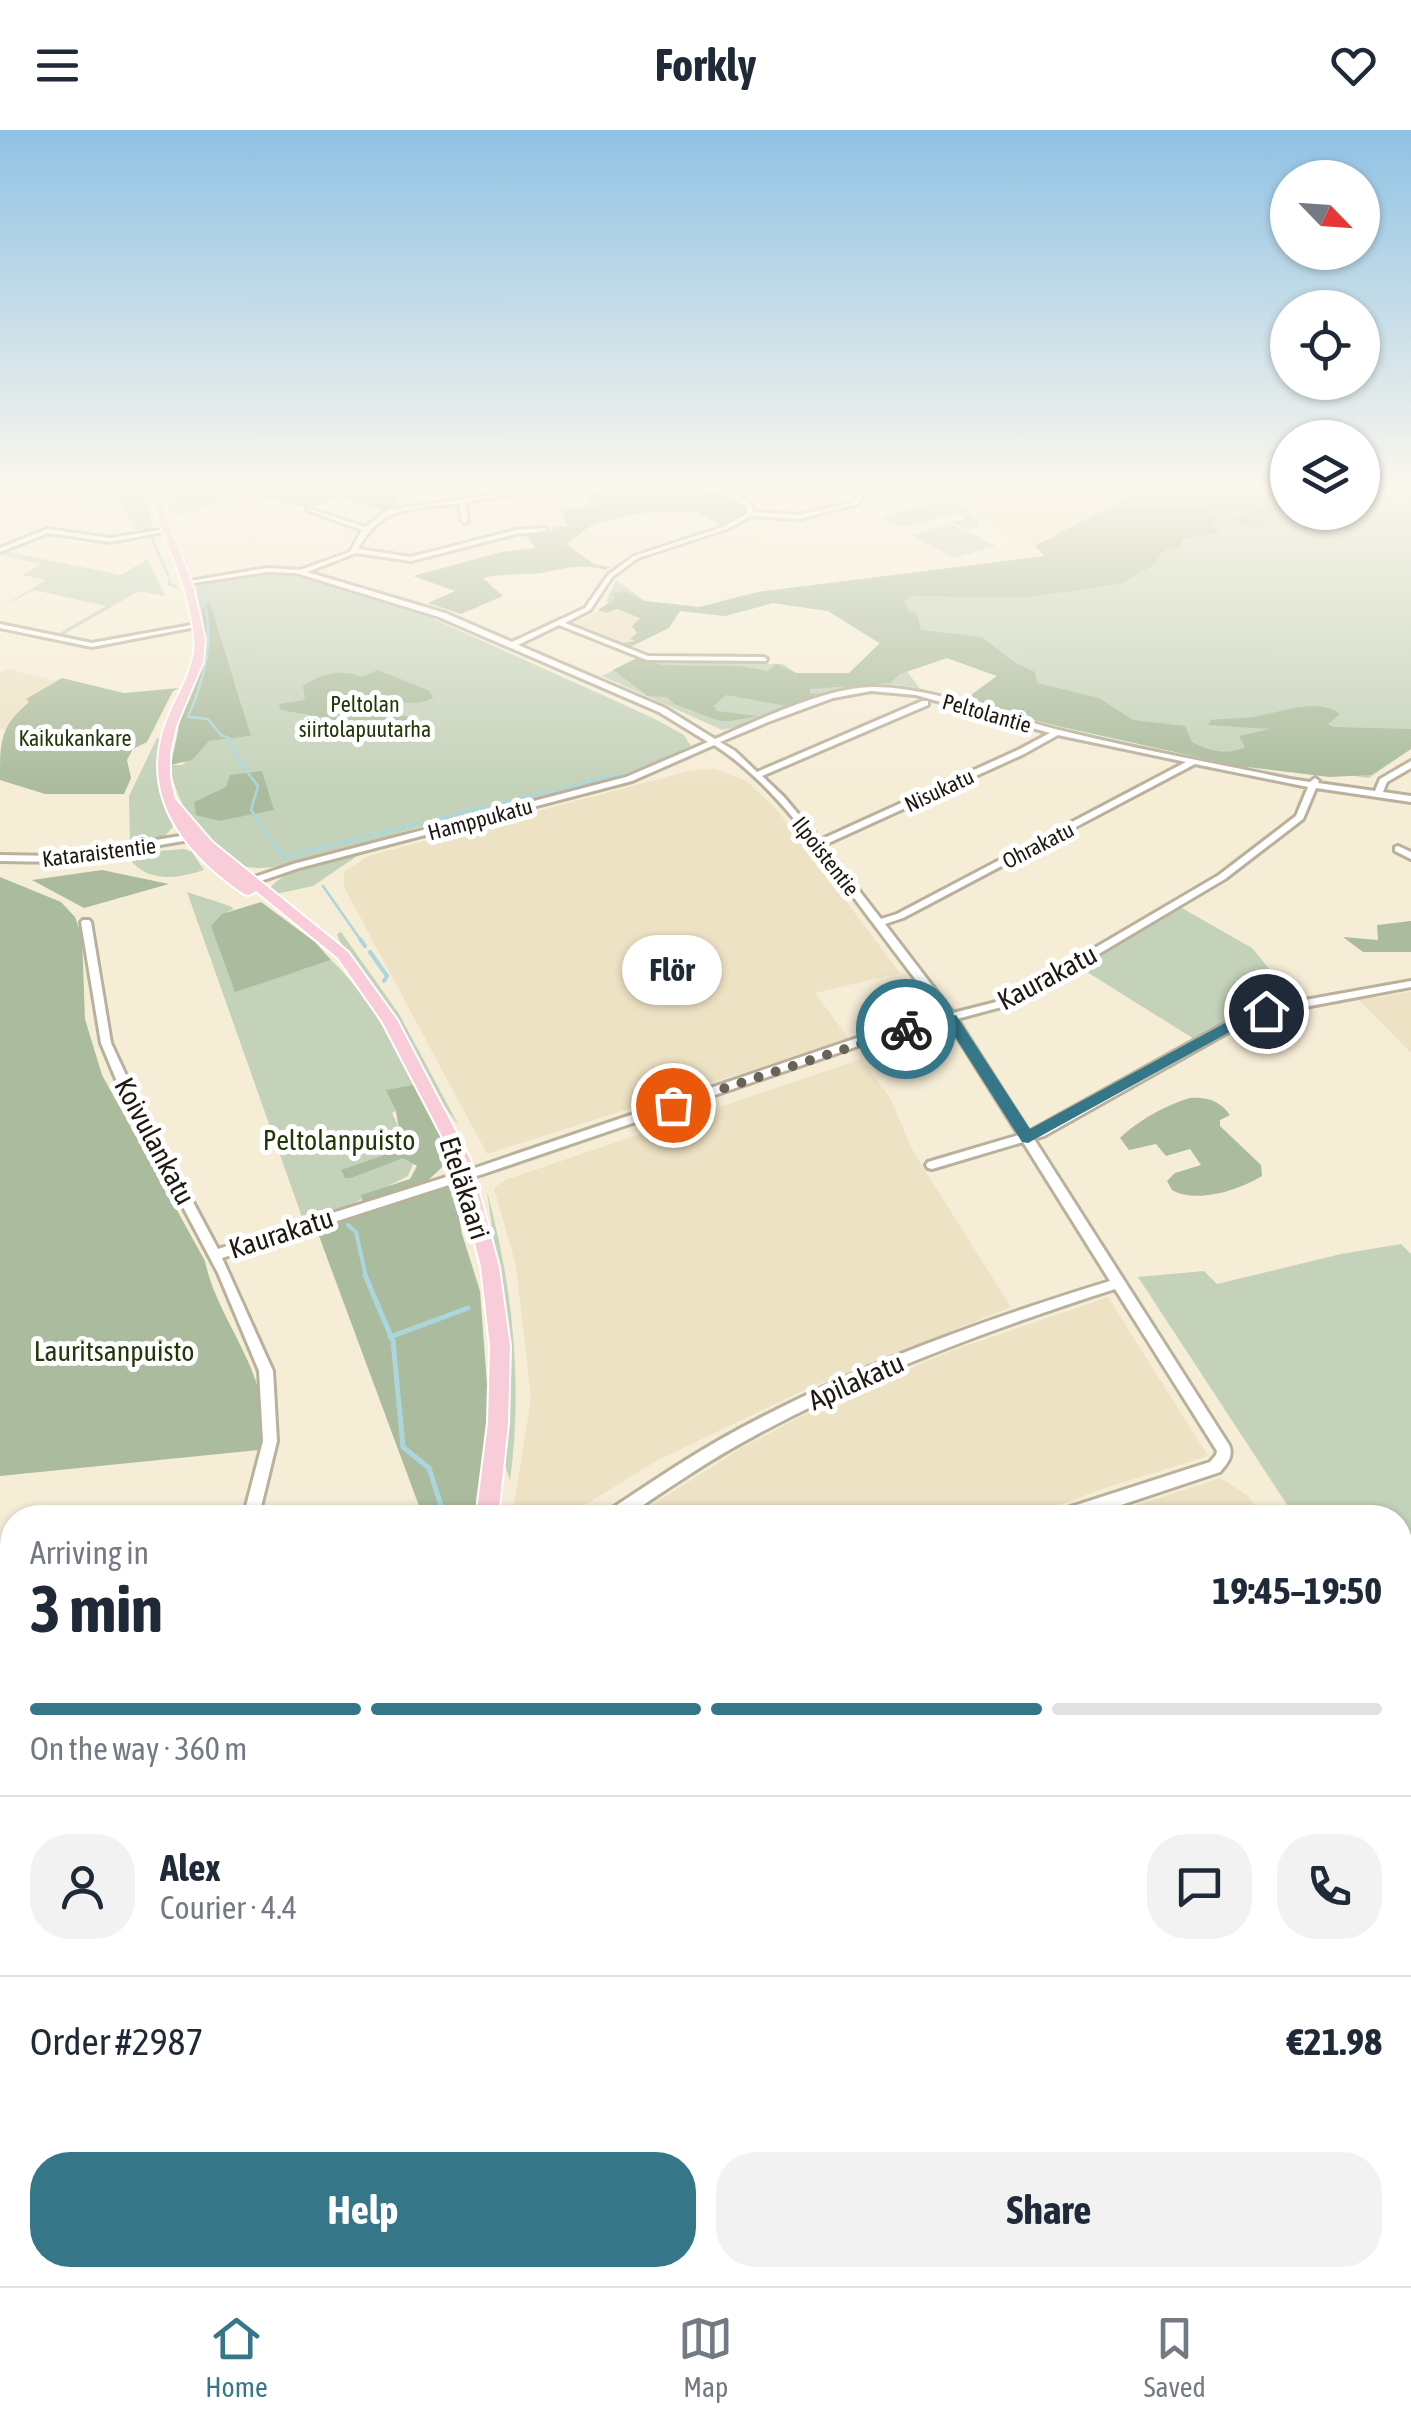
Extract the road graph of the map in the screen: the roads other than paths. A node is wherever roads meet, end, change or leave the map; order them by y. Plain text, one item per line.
1 (188, 587) edge
2 (349, 587) edge
3 (603, 587) edge
4 (560, 623) junction
5 (0, 626) edge
6 (197, 626) junction
7 (514, 644) junction
8 (763, 659) dead end
9 (926, 704) dead end
10 (1057, 732) junction
11 (714, 740) junction
12 (1194, 761) junction
13 (1407, 767) edge
14 (758, 776) junction
15 (1315, 784) junction
16 (1378, 793) junction
17 (192, 837) junction
18 (819, 844) junction
19 (1398, 850) dead end
20 (1411, 856) edge
21 (0, 858) edge
22 (247, 883) junction
23 (86, 922) dead end
24 (878, 923) junction
25 (1411, 984) edge
26 (951, 1018) junction
27 (1028, 1138) junction
28 (932, 1165) dead end
29 (467, 1175) junction
30 (215, 1255) junction
31 (1119, 1283) junction
32 (257, 1505) edge
33 (489, 1505) edge
34 (630, 1505) edge
35 (1099, 1505) edge

1 - 6 main road, Eteläkaari
2 - 7 street, Ilpoistentie
3 - 4 street
4 - 7 street
4 - 8 street
5 - 6 street
6 - 17 main road, Eteläkaari
7 - 11 street, Ilpoistentie
9 - 14 street
10 - 11 street, Peltolantie
10 - 12 street, Peltolantie
10 - 18 street, Nisukatu
11 - 14 street, Ilpoistentie
11 - 22 street, Hamppukatu
12 - 15 street, Peltolantie
12 - 24 street, Ohrakatu
13 - 16 street
13 - 16 street, Peltolantie
14 - 18 street, Ilpoistentie
15 - 16 street, Peltolantie
15 - 26 street, Kaurakatu
17 - 21 street, Kataraistentie
17 - 22 main road, Eteläkaari
18 - 24 street, Ilpoistentie
19 - 20 street
22 - 29 main road, Eteläkaari
23 - 30 street, Koivulankatu
24 - 26 street, Ilpoistentie
25 - 27 street
26 - 27 street, Ilpoistentie
26 - 29 street, Kaurakatu
27 - 28 street
27 - 31 street, Ilpoistentie
29 - 30 street, Kaurakatu
29 - 33 main road, Eteläkaari
30 - 32 street, Koivulankatu
31 - 34 street, Apilakatu
31 - 35 street, Ilpoistentie

